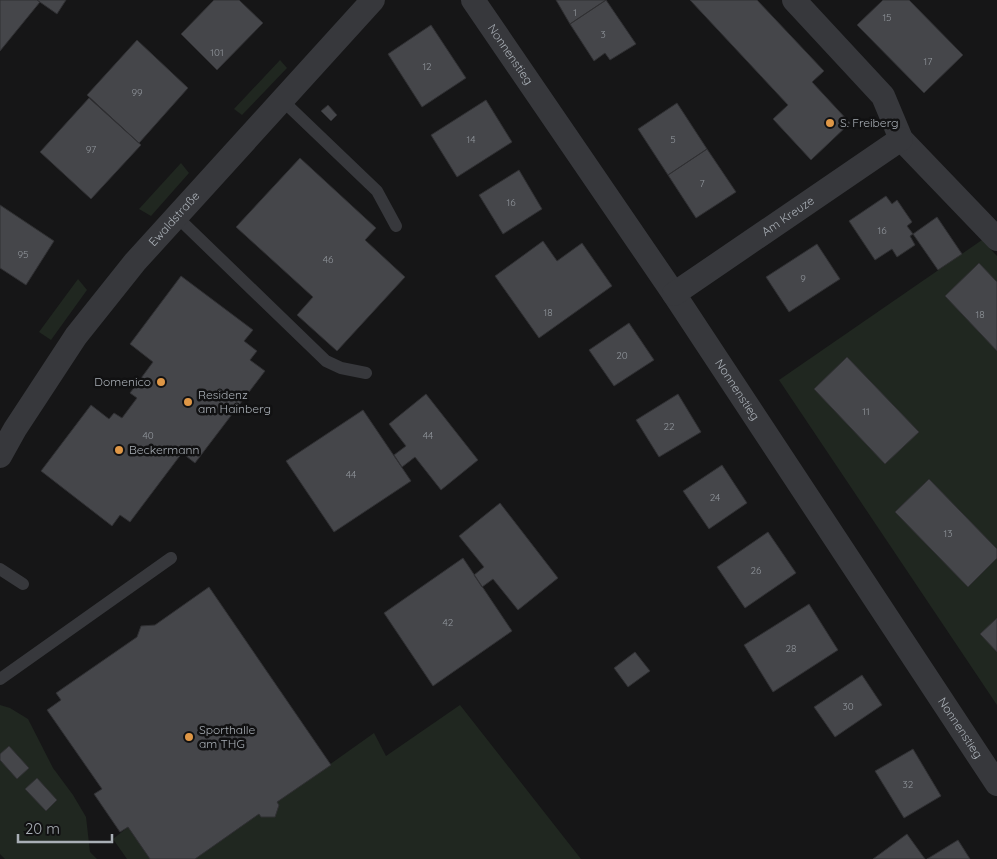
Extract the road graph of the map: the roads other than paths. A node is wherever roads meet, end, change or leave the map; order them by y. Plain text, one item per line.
1 (373, 0) edge
2 (473, 0) edge
3 (794, 0) edge
4 (282, 100) junction
5 (901, 139) junction
6 (176, 216) junction
7 (396, 226) dead end
8 (997, 239) edge
9 (674, 294) junction
10 (366, 373) dead end
11 (0, 456) edge
12 (171, 558) dead end
13 (0, 569) edge
14 (23, 584) dead end
15 (0, 679) edge
16 (997, 784) edge

1 - 4 street, Ewaldstraße
2 - 9 street, Nonnenstieg
3 - 5 street
4 - 6 street, Ewaldstraße
4 - 7 lane
5 - 8 street
5 - 9 street, Am Kreuze
6 - 10 lane
6 - 11 street, Ewaldstraße
9 - 16 street, Nonnenstieg
12 - 15 lane
13 - 14 lane

